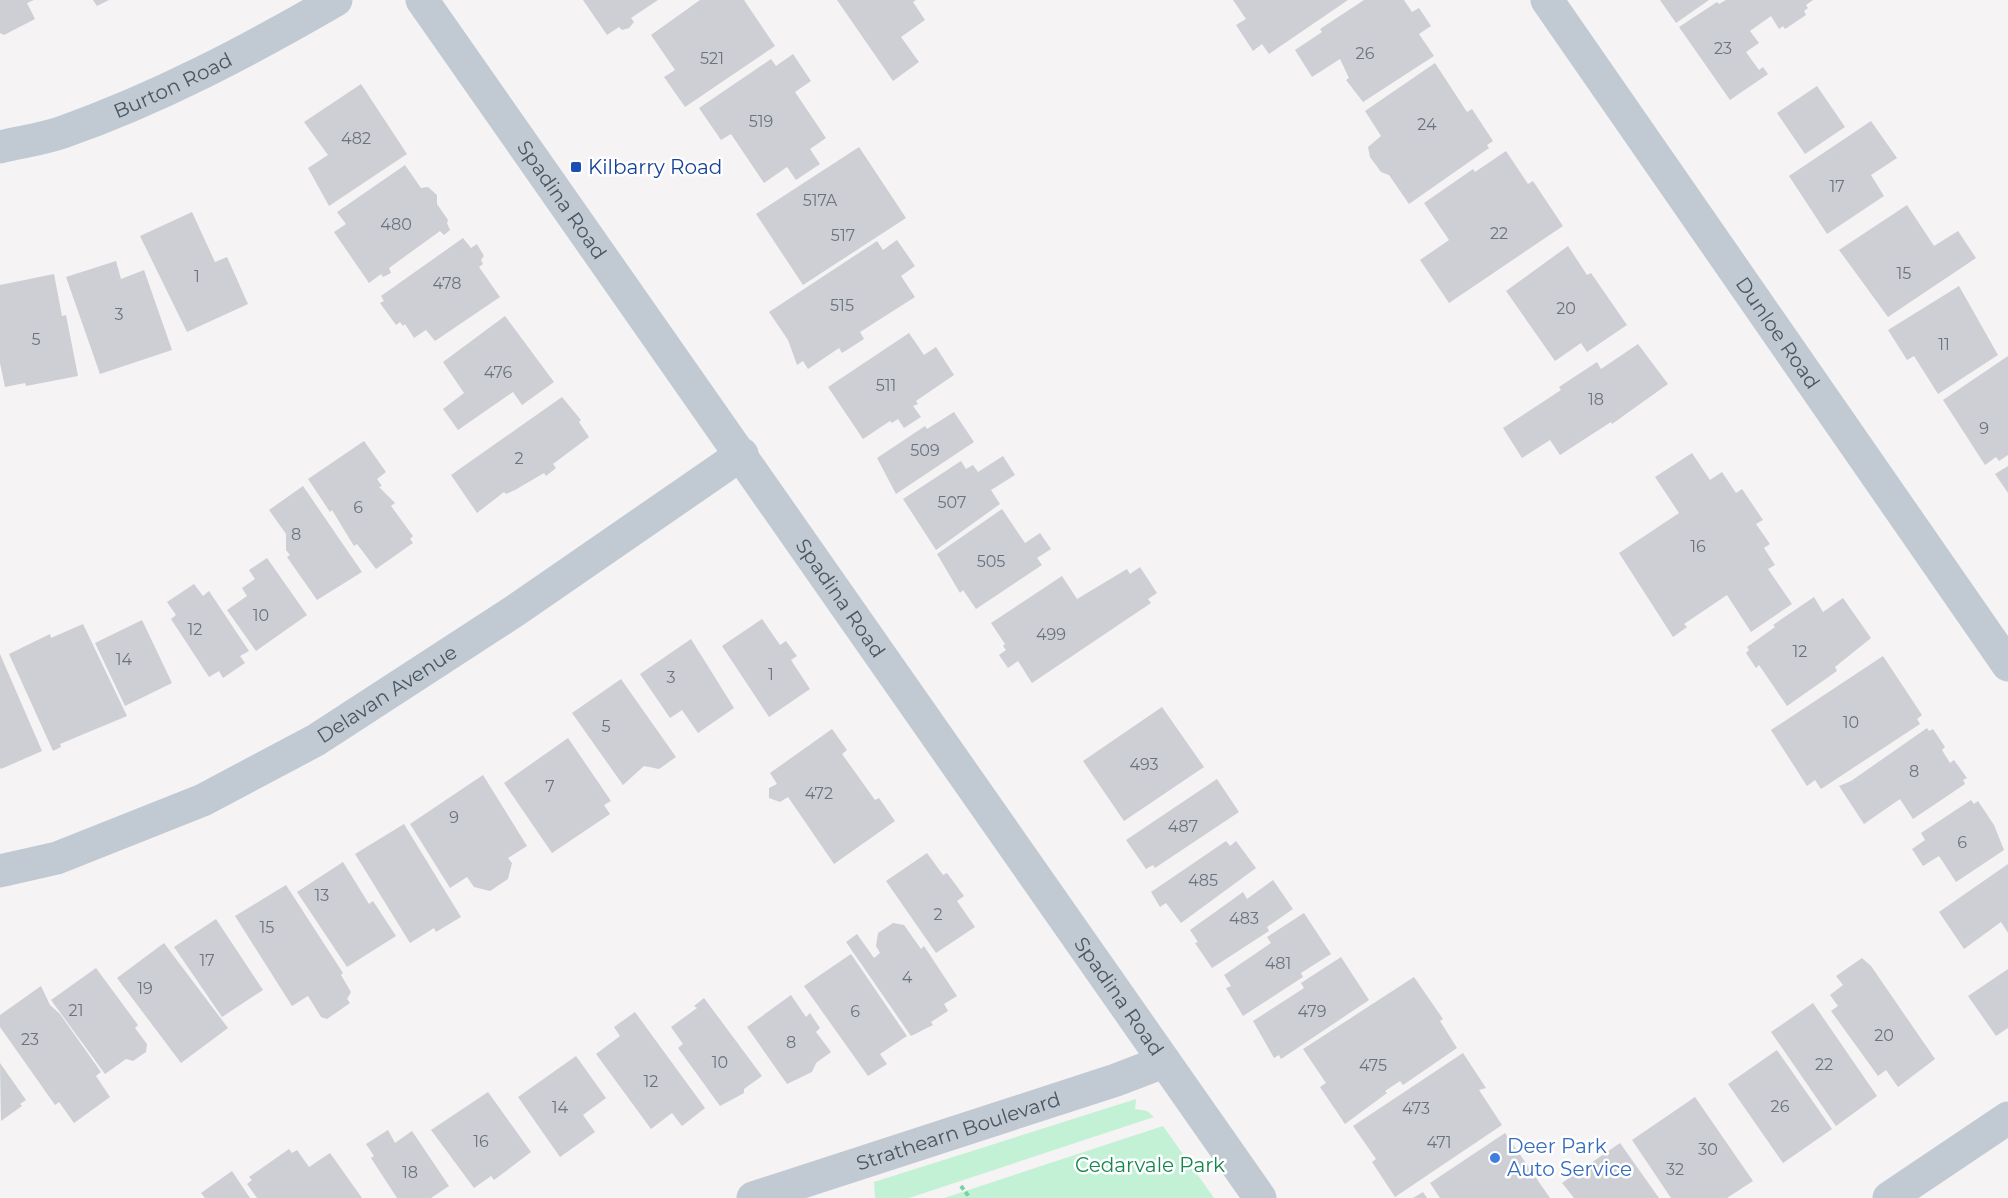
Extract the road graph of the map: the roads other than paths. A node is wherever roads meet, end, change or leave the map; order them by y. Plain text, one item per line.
1 (336, 0) edge
2 (423, 0) edge
3 (1547, 0) edge
4 (0, 147) edge
5 (742, 454) junction
6 (2008, 665) edge
7 (0, 871) edge
8 (1163, 1062) junction
9 (2008, 1118) edge
10 (753, 1198) edge
11 (1260, 1198) edge
12 (1889, 1198) edge

1 - 4 street, Burton Road
2 - 5 street, Spadina Road
3 - 6 street, Dunloe Road
5 - 7 street, Delavan Avenue
5 - 8 street, Spadina Road
8 - 10 street, Strathearn Boulevard
8 - 11 street, Spadina Road
9 - 12 street

